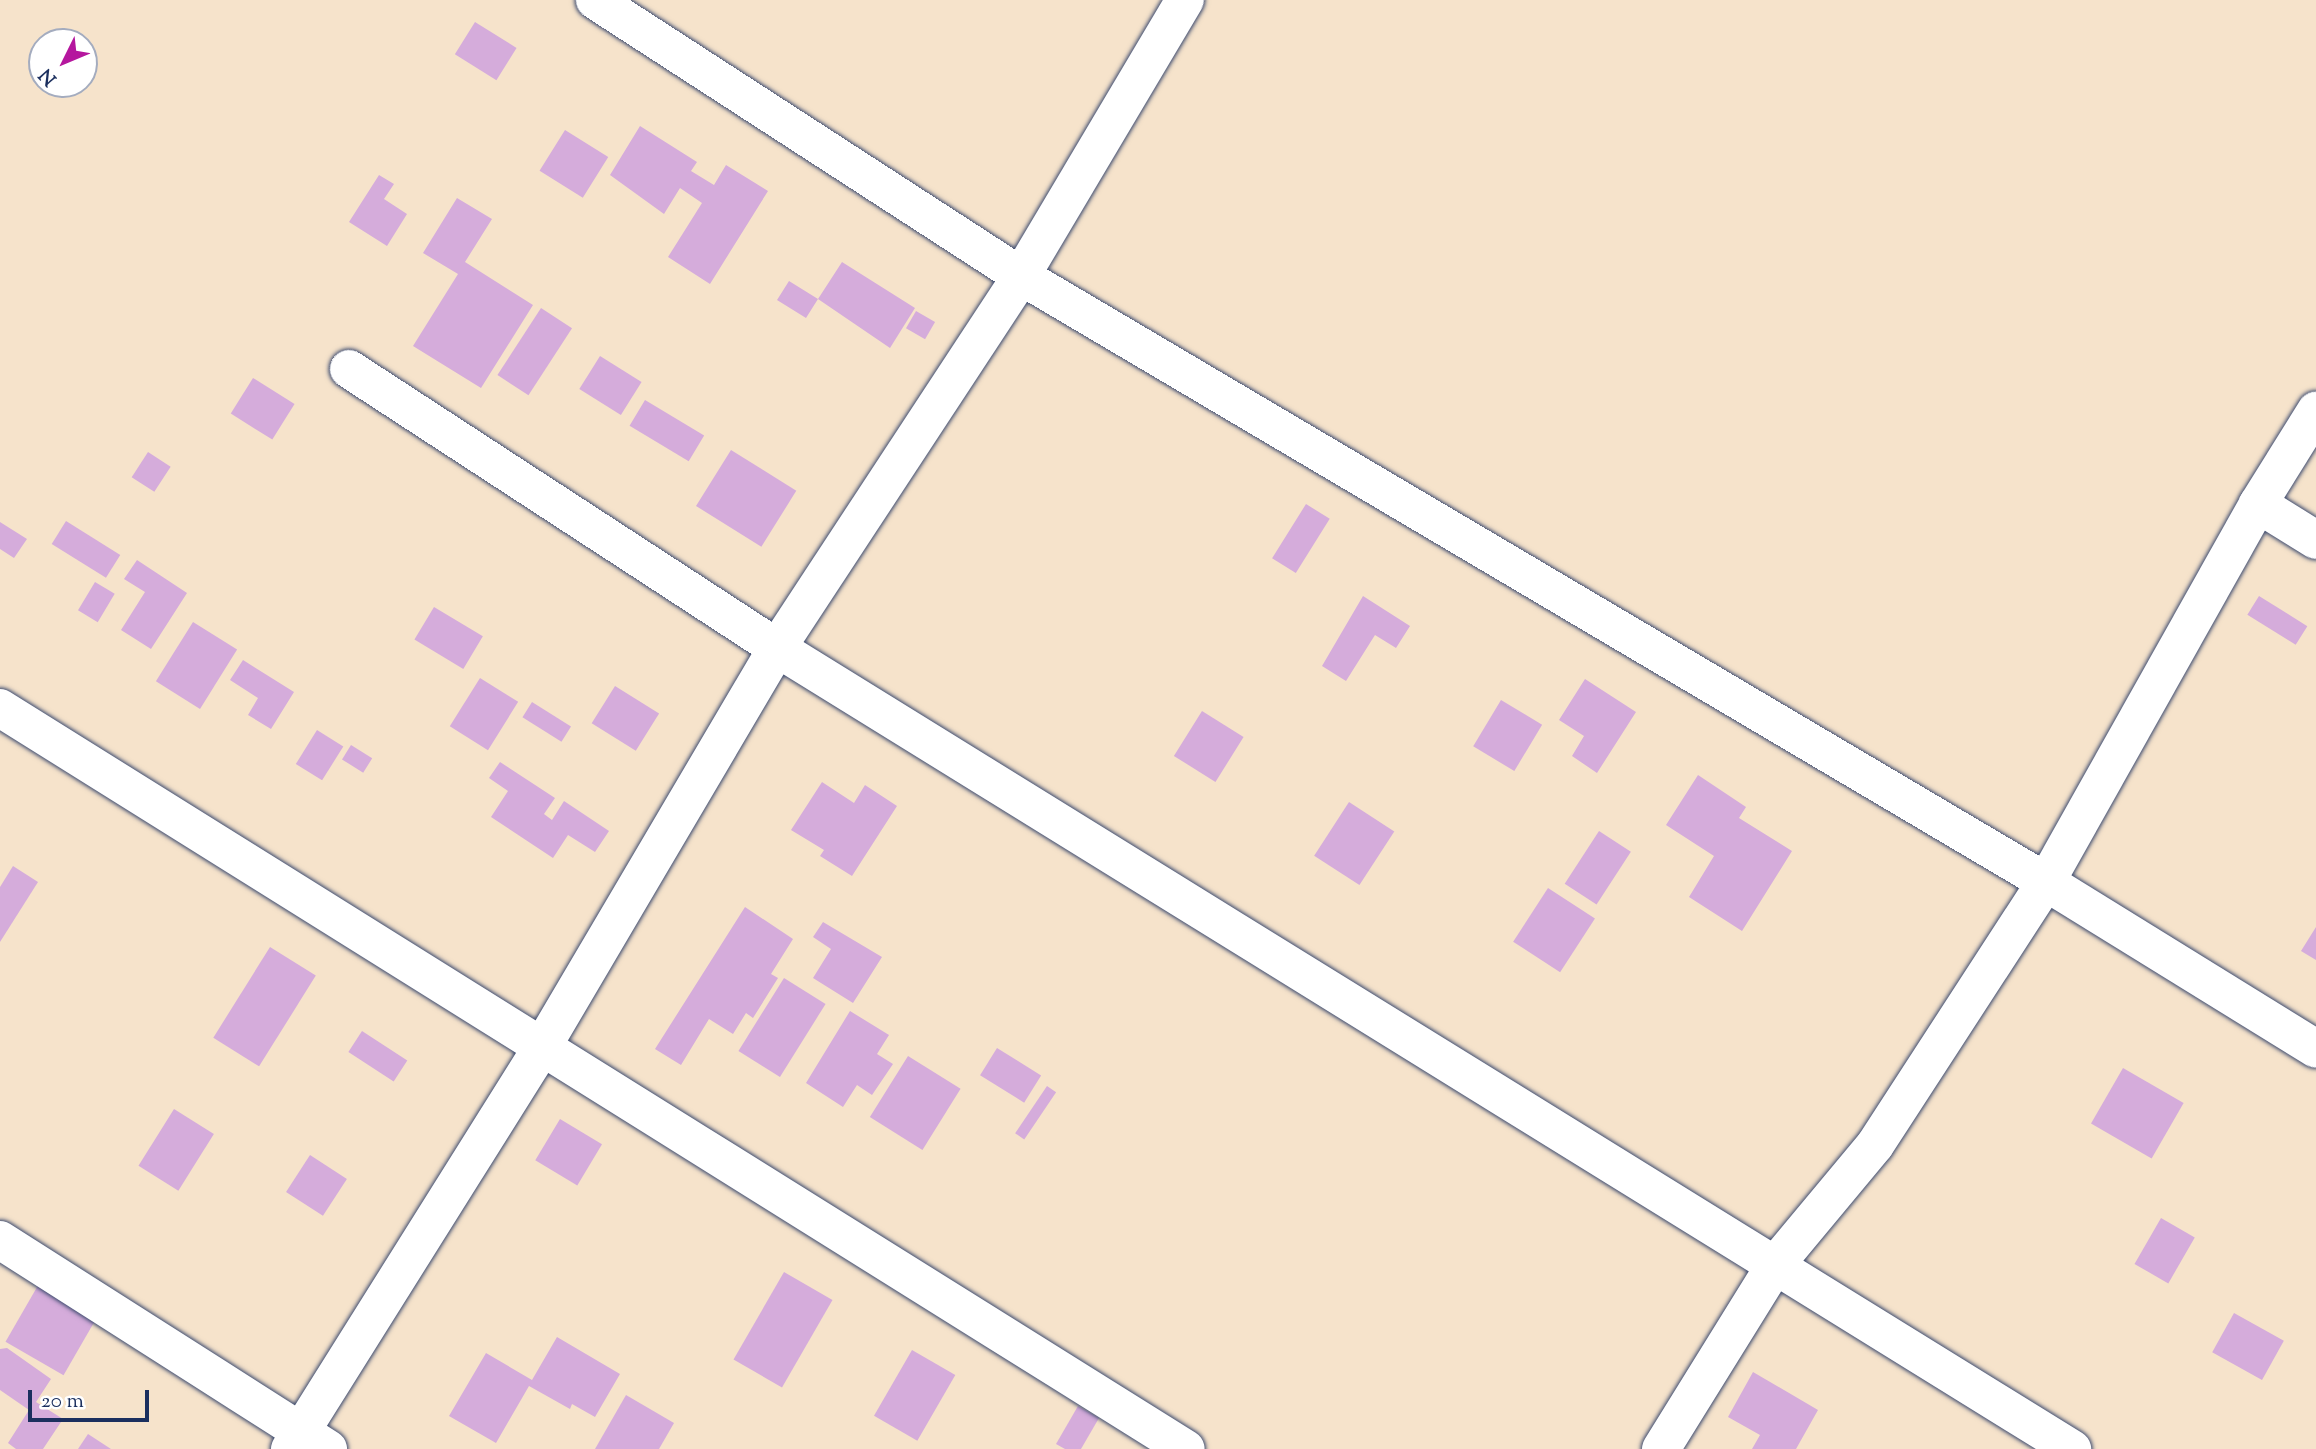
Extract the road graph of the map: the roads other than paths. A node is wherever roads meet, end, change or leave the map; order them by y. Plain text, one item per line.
1 (595, 0) edge
2 (1185, 0) edge
3 (1021, 276) junction
4 (349, 369) dead end
5 (2316, 411) edge
6 (2259, 503) junction
7 (2316, 540) edge
8 (777, 648) junction
9 (0, 708) edge
10 (2046, 882) junction
11 (542, 1047) junction
12 (2316, 1049) edge
13 (0, 1240) edge
14 (1775, 1265) junction
15 (306, 1443) edge
16 (1186, 1449) edge
17 (1661, 1449) edge
18 (2072, 1449) edge

1 - 3 street
2 - 3 street
3 - 8 street
3 - 10 street
4 - 8 street
5 - 6 street
6 - 7 street
6 - 10 street
8 - 11 street
8 - 14 street
9 - 11 street
10 - 12 street
10 - 14 street
11 - 15 street
11 - 16 street
13 - 15 street
14 - 17 street
14 - 18 street

